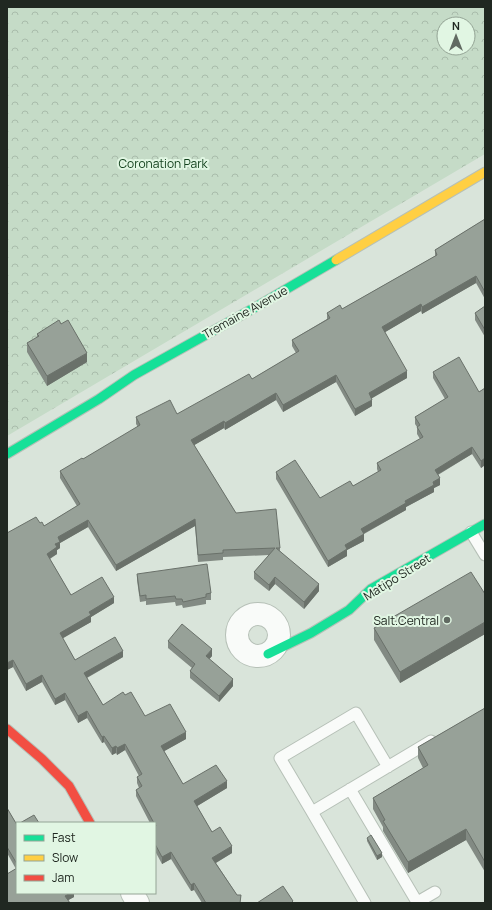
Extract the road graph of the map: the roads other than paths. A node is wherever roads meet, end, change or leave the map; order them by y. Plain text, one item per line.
1 (485, 172) edge
2 (128, 363) dead end
3 (134, 375) junction
4 (7, 454) edge
5 (485, 524) edge
6 (472, 532) junction
7 (485, 555) edge
8 (280, 630) junction
9 (311, 633) junction
10 (268, 654) junction
11 (7, 729) edge
12 (438, 737) edge
13 (388, 767) junction
14 (350, 789) junction
15 (312, 812) junction
16 (89, 822) edge
17 (435, 892) dead end
18 (133, 894) edge
19 (138, 903) edge
20 (365, 903) edge
21 (417, 903) edge

1 - 3 main road, Tremaine Avenue
2 - 3 lane
3 - 4 main road, Tremaine Avenue
5 - 6 main road, Matipo Street
6 - 7 lane
6 - 9 main road, Matipo Street
8 - 9 street
8 - 10 street
8 - 10 street, Matipo Street
9 - 10 main road, Matipo Street
11 - 16 main road
12 - 13 lane
13 - 14 lane
13 - 15 lane
14 - 15 lane
14 - 21 lane
15 - 20 lane
17 - 21 lane
18 - 19 street

